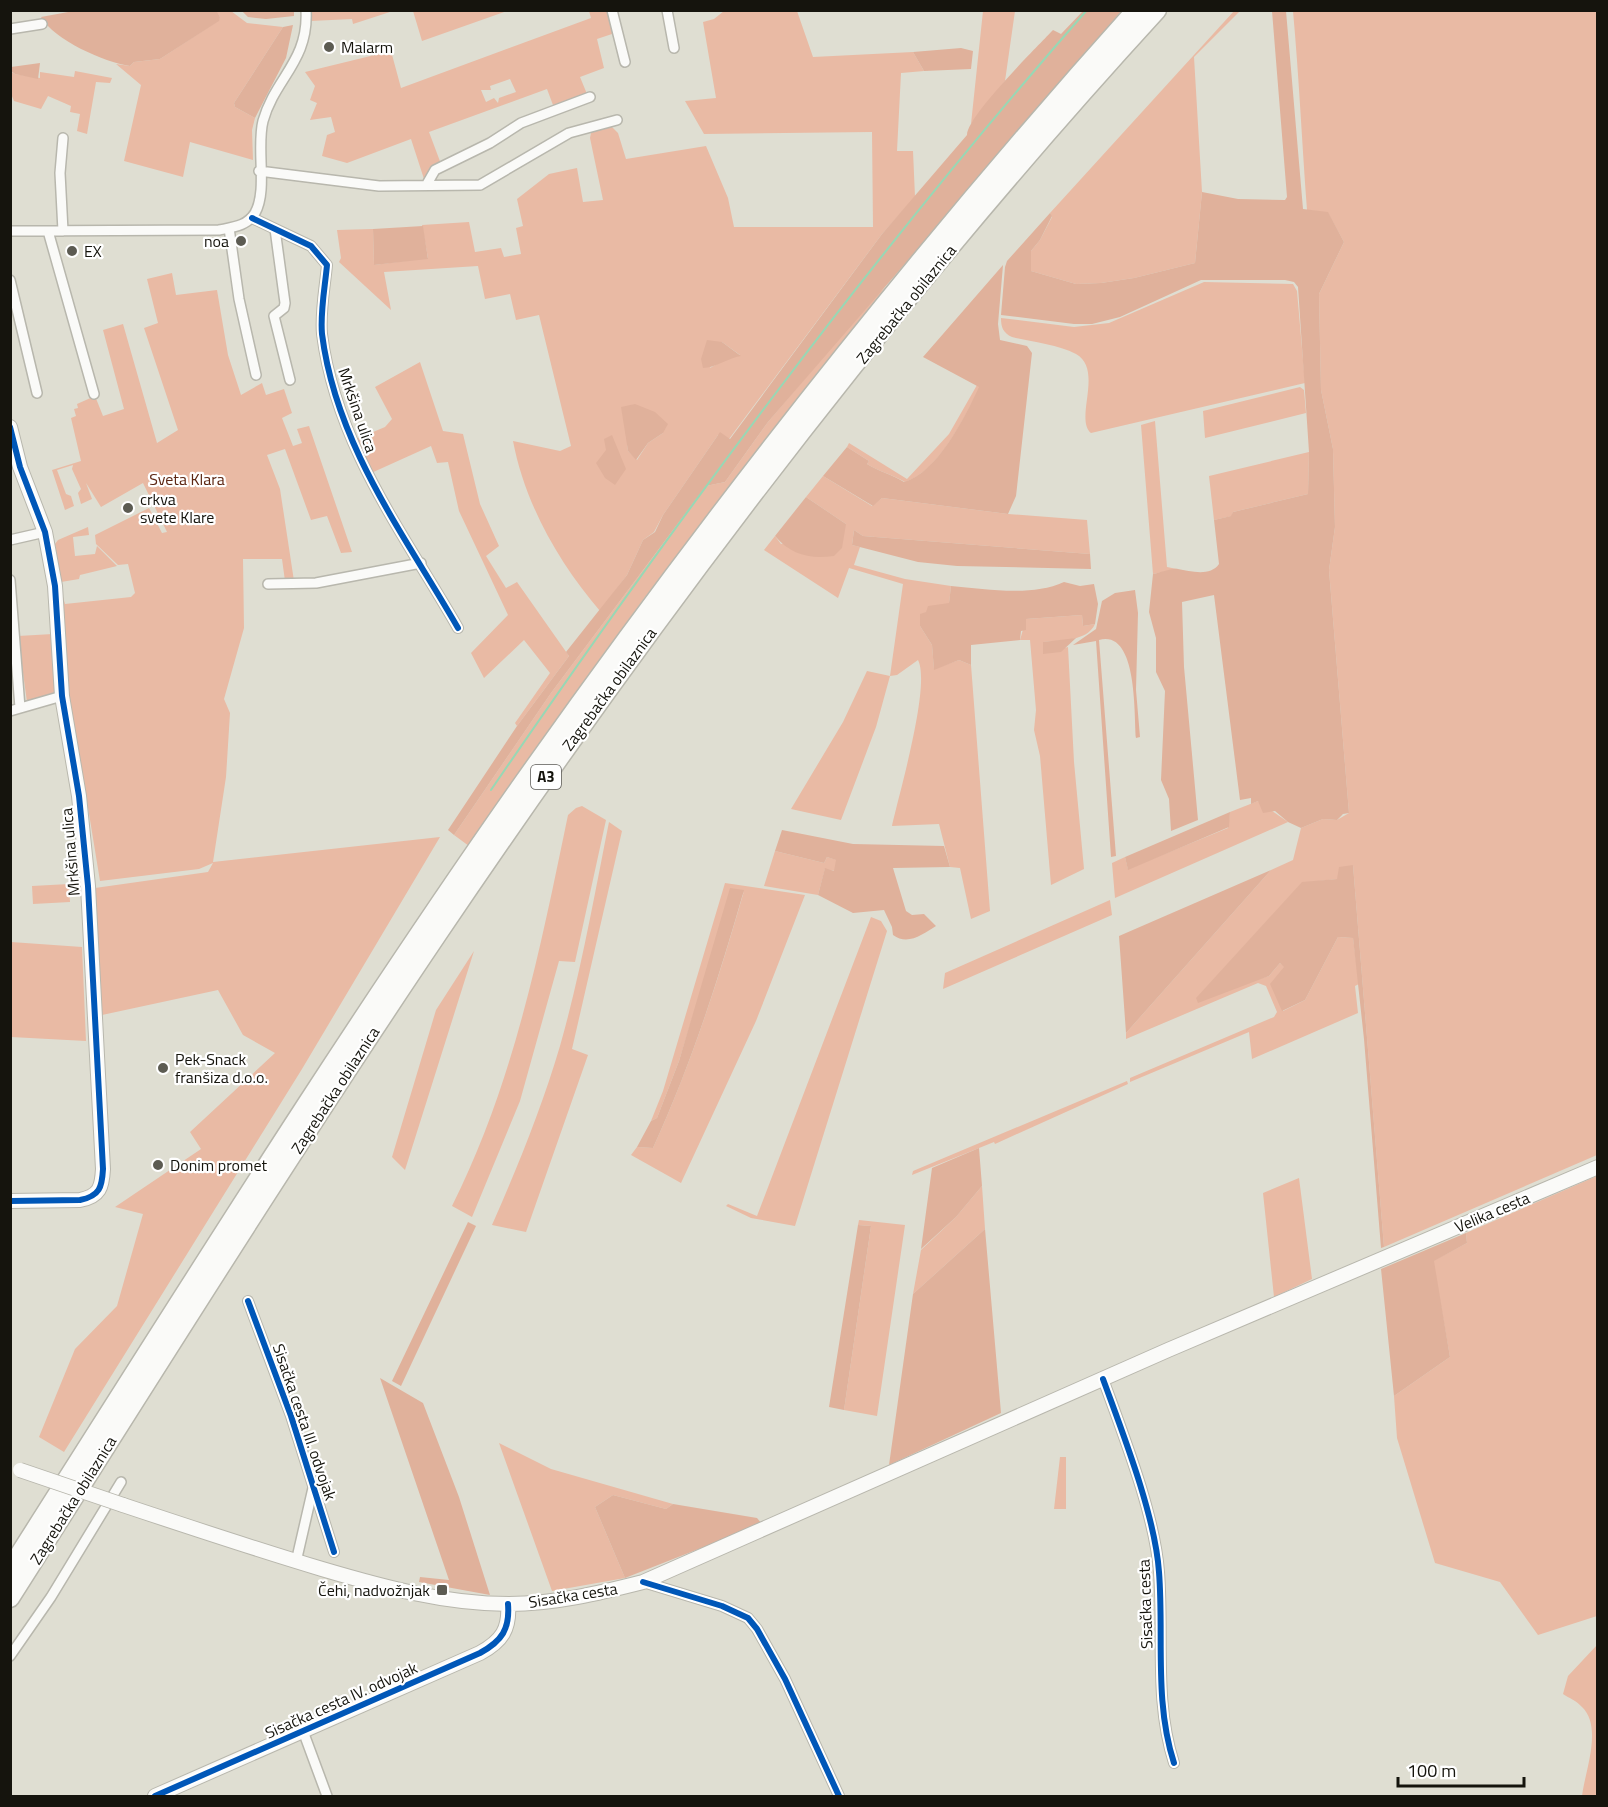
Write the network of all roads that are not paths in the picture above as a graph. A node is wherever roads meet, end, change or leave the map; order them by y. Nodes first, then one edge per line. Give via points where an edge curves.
1 (306, 10) edge
2 (612, 10) edge
3 (667, 10) edge
4 (1136, 10) edge
5 (1157, 10) edge
6 (42, 24) dead end
7 (10, 29) edge
8 (674, 48) dead end
9 (625, 62) dead end
10 (590, 97) dead end
11 (617, 120) dead end
12 (63, 138) dead end
13 (259, 171) junction
14 (427, 184) junction
15 (252, 218) junction
16 (229, 228) junction
17 (275, 229) junction
18 (10, 231) edge
19 (48, 231) junction
20 (63, 231) junction
21 (10, 280) edge
22 (256, 375) dead end
23 (290, 380) dead end
24 (37, 393) dead end
25 (94, 394) dead end
26 (10, 427) edge
27 (45, 532) junction
28 (10, 540) edge
29 (421, 563) junction
30 (10, 580) edge
31 (268, 584) dead end
32 (458, 628) dead end
33 (62, 696) junction
34 (15, 709) edge
35 (1598, 1167) edge
36 (10, 1201) edge
37 (1387, 1257) joint
38 (248, 1301) dead end
39 (1102, 1379) junction
40 (15, 1469) edge
41 (121, 1482) dead end
42 (313, 1486) junction
43 (334, 1552) dead end
44 (296, 1562) junction
45 (10, 1569) edge
46 (643, 1582) junction
47 (10, 1598) edge
48 (508, 1604) junction
49 (10, 1656) edge
50 (303, 1731) junction
51 (1173, 1763) dead end
52 (155, 1797) edge
53 (327, 1797) edge
54 (839, 1797) edge

1 - 13 street via 299,56 263,121
2 - 9 street
3 - 8 street
4 - 45 highway, Zagrebačka obilaznica / A3 via 873,318 773,443 619,649 404,957
5 - 47 highway, Zagrebačka obilaznica / A3 via 1002,186 886,326 786,453 534,794 312,1124
6 - 7 street
10 - 14 street via 522,123 435,171
11 - 14 street via 569,133 480,185
12 - 20 street
13 - 14 street via 379,186
13 - 15 street via 259,200
15 - 16 street
15 - 17 street, Mrkšina ulica
16 - 20 street
16 - 22 street
17 - 23 street via 285,303 274,316
17 - 29 street, Mrkšina ulica via 311,246 327,265 322,332 330,378 368,478
18 - 19 street
19 - 20 street
19 - 25 street
21 - 24 street
26 - 27 main road, Mrkšina ulica via 20,467
27 - 28 street
27 - 33 main road, Mrkšina ulica via 56,596
29 - 31 street via 316,583
29 - 32 street, Mrkšina ulica
30 - 34 street
33 - 34 street
33 - 36 main road, Mrkšina ulica via 79,796 88,886 102,1183 97,1195 87,1199
35 - 37 main road, Velika cesta
37 - 39 main road, Sisačka cesta
38 - 42 street, Sisačka cesta III. odvojak
39 - 46 main road, Sisačka cesta
39 - 51 street, Sisačka cesta via 1156,1545 1160,1572 1162,1715
40 - 44 main road, Sisačka cesta, bridge
41 - 49 street
42 - 43 street, Sisačka cesta III. odvojak
42 - 44 street, Sisačka cesta III. odvojak
44 - 48 main road, Sisačka cesta via 419,1595
46 - 48 main road, Sisačka cesta via 583,1596
46 - 54 street via 748,1618 784,1679
48 - 50 main road, Sisačka cesta IV. odvojak via 506,1632 491,1647
50 - 52 main road, Sisačka cesta IV. odvojak
50 - 53 street

